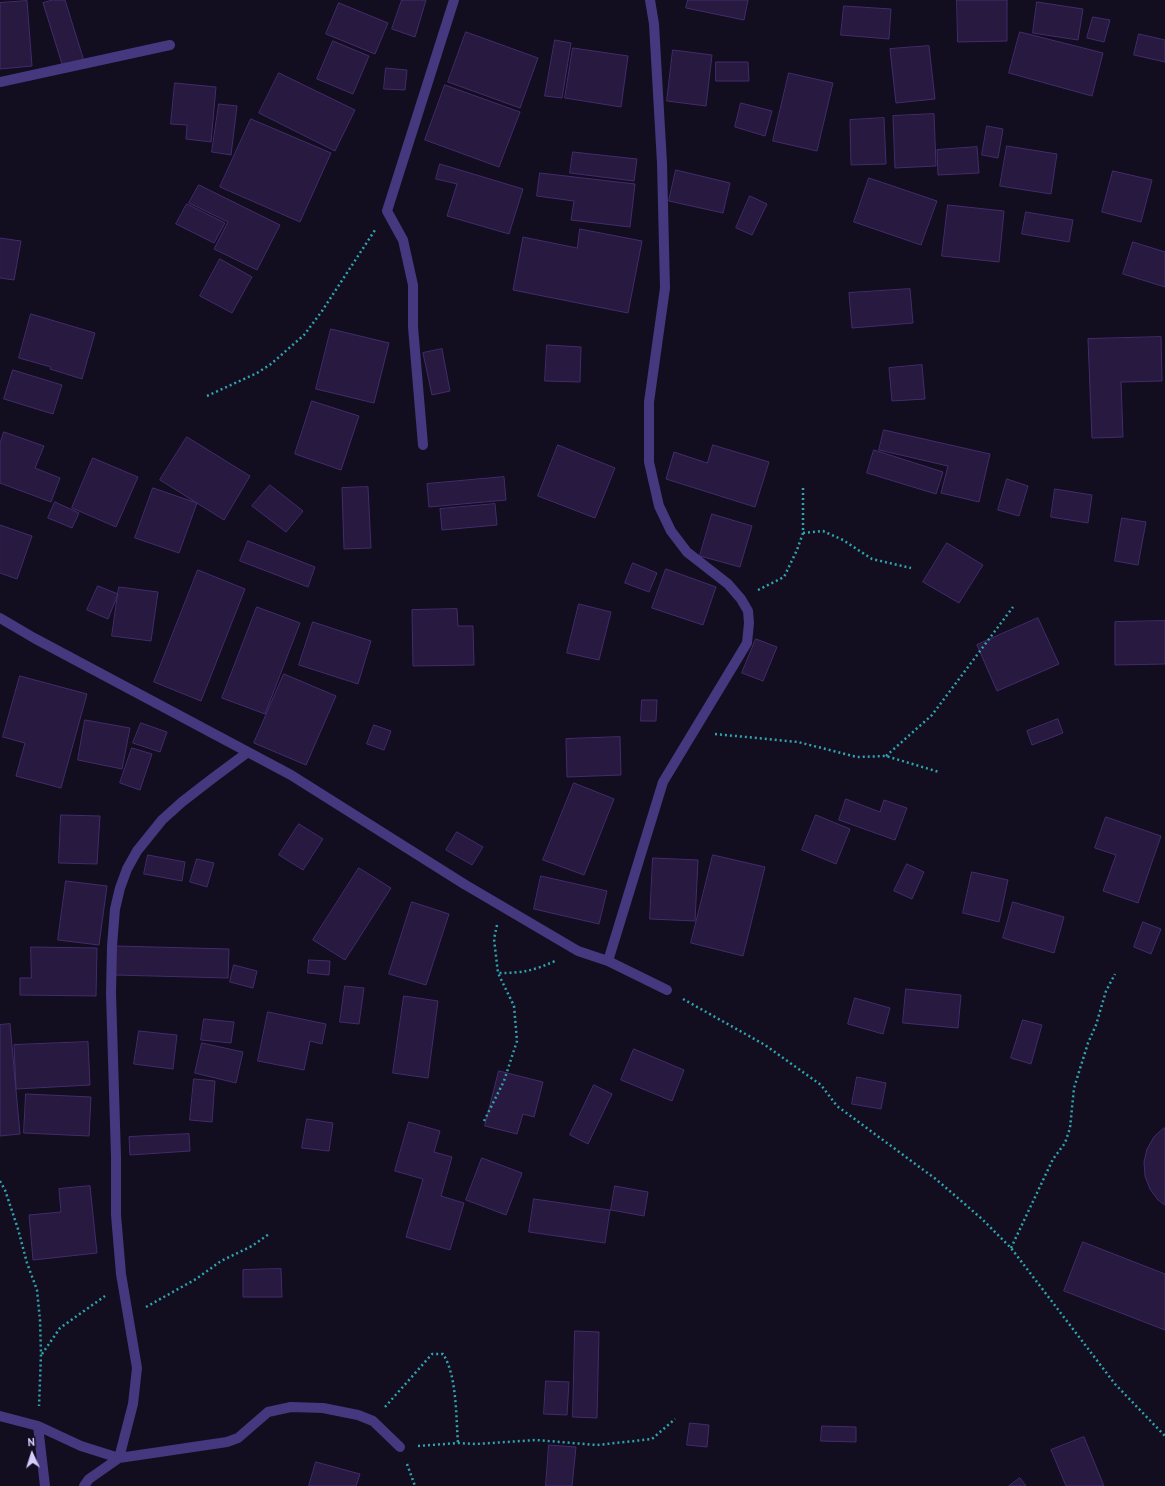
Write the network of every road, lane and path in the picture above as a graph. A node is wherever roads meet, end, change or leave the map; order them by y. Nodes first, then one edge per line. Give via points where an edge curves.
1 (454, 0) edge
2 (650, 0) edge
3 (170, 45) dead end
4 (0, 82) edge
5 (387, 211) junction
6 (207, 396) dead end
7 (423, 445) dead end
8 (803, 486) dead end
9 (803, 532) junction
10 (911, 568) dead end
11 (741, 598) junction
12 (1014, 607) dead end
13 (0, 618) edge
14 (693, 732) junction
15 (248, 752) junction
16 (886, 756) junction
17 (939, 772) dead end
18 (500, 905) junction
19 (578, 951) junction
20 (608, 960) junction
21 (498, 973) junction
22 (1115, 974) dead end
23 (667, 990) joint
24 (484, 1121) dead end
25 (0, 1181) edge
26 (269, 1234) dead end
27 (1011, 1248) junction
28 (121, 1274) junction
29 (128, 1317) junction
30 (41, 1354) junction
31 (0, 1416) edge
32 (675, 1419) dead end
33 (373, 1421) junction
34 (38, 1426) junction
35 (1165, 1436) edge
36 (458, 1443) junction
37 (400, 1447) joint
38 (118, 1458) junction
39 (45, 1486) edge
40 (84, 1486) edge

1 - 5 street
2 - 11 street via 654,24 662,163 665,288 650,402 649,462 659,506 671,531 687,552 728,584
3 - 4 street
5 - 6 path via 304,335 257,373
5 - 7 street via 403,240 413,284 413,327
8 - 9 path
9 - 10 path via 823,531 843,540 872,559
9 - 11 path via 784,576
11 - 14 street via 748,611 747,643
12 - 16 path via 932,715
13 - 15 street
14 - 16 path via 798,742 858,756
14 - 20 street via 663,782
15 - 18 street via 291,775
15 - 28 street via 162,820 137,851 120,888 115,909 111,994 116,1215
16 - 17 path
18 - 19 street
18 - 21 path via 494,939
19 - 20 street
19 - 21 path via 538,969
20 - 23 street
21 - 24 path via 514,1006 517,1041 504,1081
22 - 27 path via 1106,991 1074,1088 1070,1128 1065,1142 1054,1159
23 - 27 path via 765,1045 821,1085 837,1106 937,1180
25 - 30 path via 37,1290
26 - 29 path
27 - 35 path via 1115,1384
28 - 29 street
28 - 30 path via 104,1297 60,1328
29 - 38 street via 137,1368 133,1404
30 - 34 path
31 - 34 street
32 - 36 path via 652,1439 597,1445 536,1440
33 - 36 path via 432,1354 443,1354 453,1382
33 - 37 street
33 - 38 street via 358,1415 323,1408 291,1407 268,1412 238,1438 227,1442
34 - 38 street via 81,1446
34 - 39 street
36 - 37 path
38 - 40 street via 89,1479

